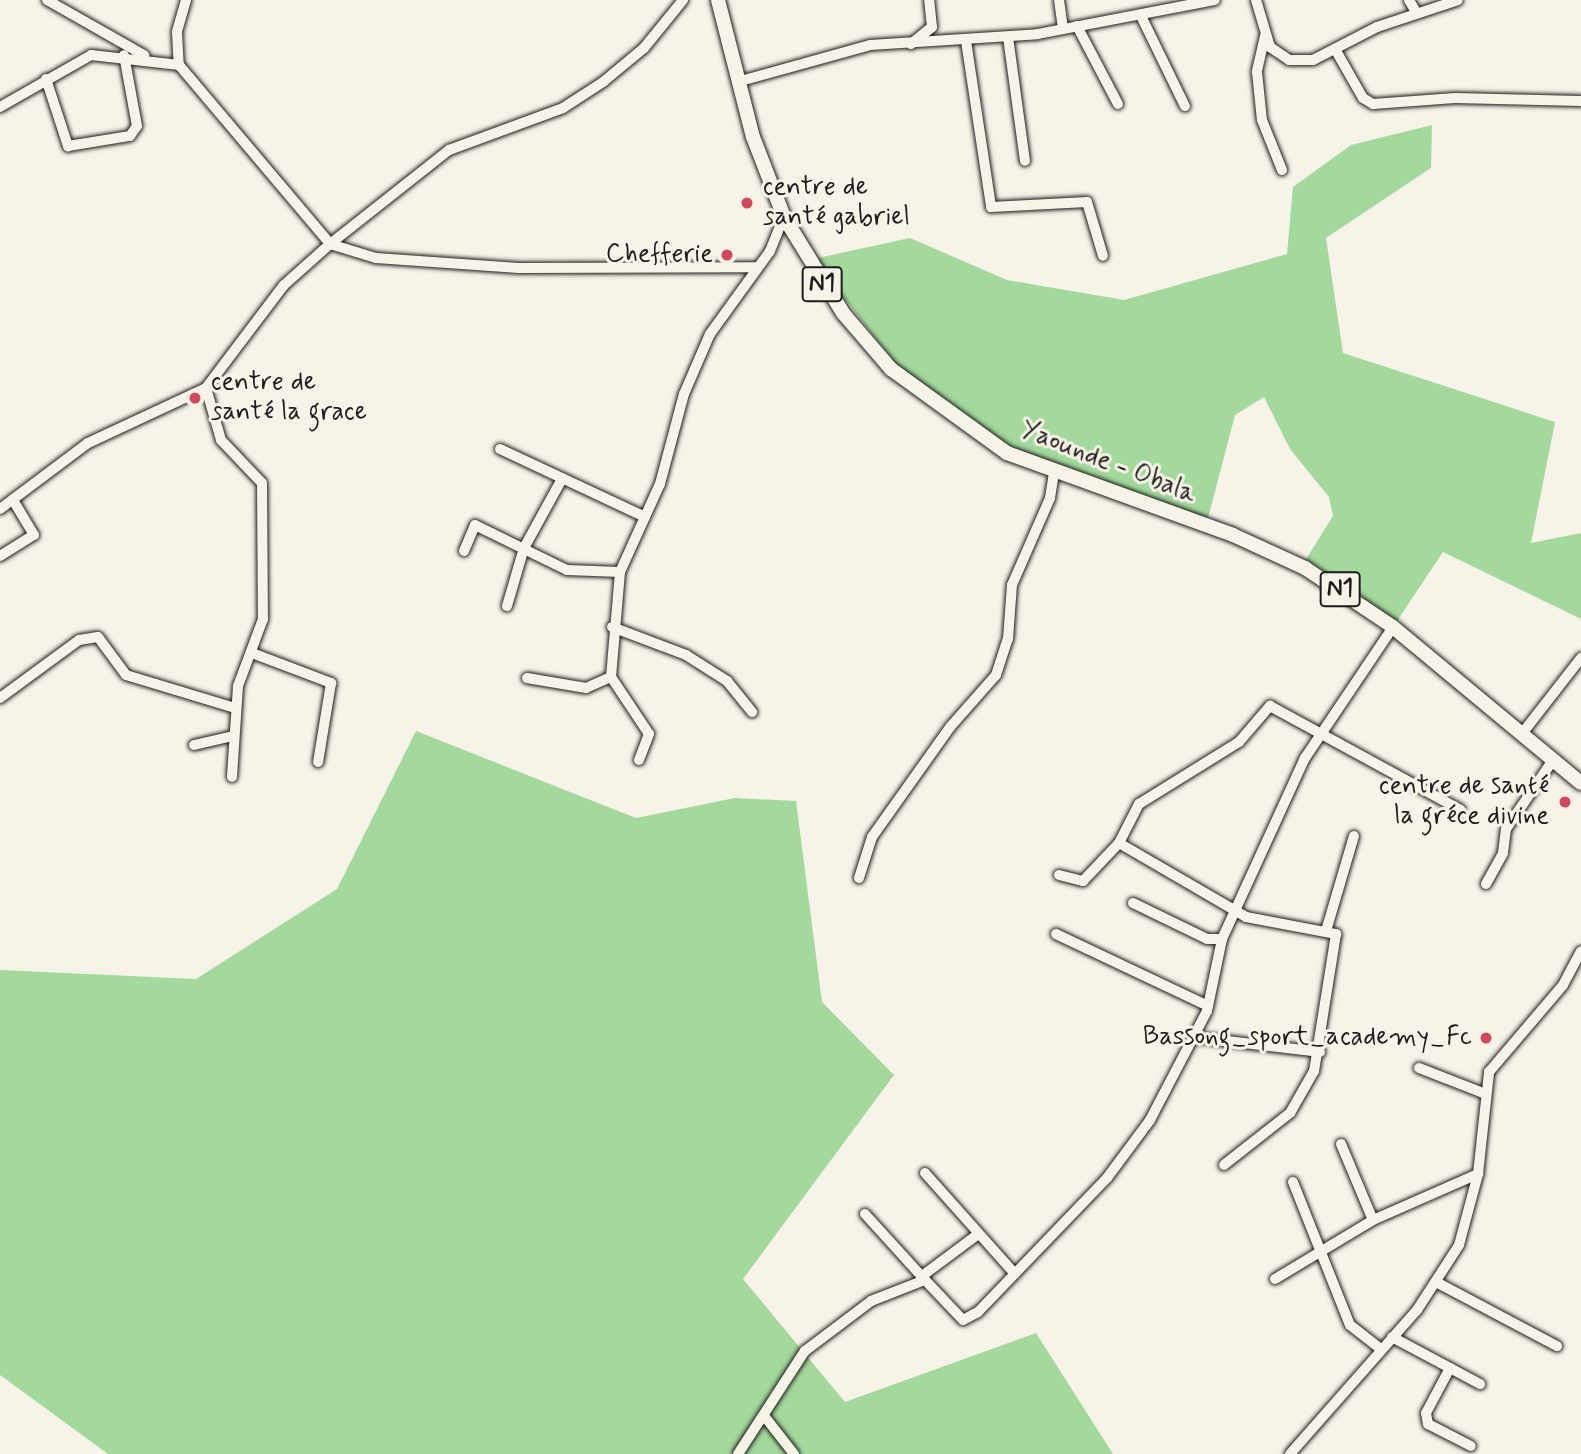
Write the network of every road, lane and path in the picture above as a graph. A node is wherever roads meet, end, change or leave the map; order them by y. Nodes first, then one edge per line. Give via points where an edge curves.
1 (47, 0) edge
2 (186, 0) edge
3 (683, 0) edge
4 (718, 0) edge
5 (929, 0) edge
6 (1059, 0) edge
7 (1215, 0) edge
8 (1255, 0) edge
9 (1409, 0) edge
10 (1458, 0) edge
11 (1416, 12) junction
12 (1142, 18) junction
13 (1077, 26) junction
14 (1063, 28) junction
15 (1266, 36) junction
16 (1008, 37) junction
17 (966, 41) junction
18 (911, 44) junction
19 (1335, 48) junction
20 (124, 55) junction
21 (150, 58) junction
22 (179, 65) junction
23 (46, 79) junction
24 (737, 82) junction
25 (1581, 101) edge
26 (1118, 104) dead end
27 (1185, 106) dead end
28 (0, 107) edge
29 (1025, 161) dead end
30 (1282, 170) dead end
31 (784, 217) junction
32 (330, 244) junction
33 (1103, 256) dead end
34 (755, 267) junction
35 (206, 388) junction
36 (500, 449) dead end
37 (1054, 474) junction
38 (562, 479) junction
39 (13, 500) junction
40 (0, 509) edge
41 (645, 517) junction
42 (524, 548) junction
43 (464, 551) dead end
44 (0, 556) edge
45 (620, 572) junction
46 (507, 606) dead end
47 (612, 627) junction
48 (1393, 628) junction
49 (252, 653) junction
50 (1581, 658) edge
51 (611, 677) junction
52 (527, 678) dead end
53 (0, 698) edge
54 (234, 708) junction
55 (752, 712) dead end
56 (1323, 732) junction
57 (1521, 735) junction
58 (233, 736) junction
59 (194, 745) dead end
60 (639, 760) dead end
61 (318, 762) dead end
62 (1551, 763) junction
63 (232, 777) dead end
64 (1581, 783) edge
65 (1461, 810) dead end
66 (1354, 836) dead end
67 (1119, 843) junction
68 (1059, 875) dead end
69 (859, 878) dead end
70 (1486, 884) dead end
71 (1133, 903) dead end
72 (1236, 909) junction
73 (1326, 931) junction
74 (1056, 934) dead end
75 (1222, 939) junction
76 (1581, 951) edge
77 (1208, 1006) junction
78 (1194, 1037) junction
79 (1320, 1052) junction
80 (1419, 1068) dead end
81 (1482, 1093) junction
82 (1341, 1144) dead end
83 (1224, 1165) dead end
84 (925, 1173) dead end
85 (1478, 1174) junction
86 (1293, 1182) dead end
87 (865, 1214) dead end
88 (1373, 1220) junction
89 (977, 1235) junction
90 (1322, 1253) junction
91 (1015, 1274) junction
92 (923, 1278) junction
93 (1275, 1279) dead end
94 (1436, 1282) junction
95 (1392, 1337) junction
96 (1557, 1346) dead end
97 (1381, 1349) junction
98 (1450, 1368) junction
99 (1480, 1384) dead end
100 (765, 1417) junction
101 (1471, 1446) dead end
102 (738, 1454) edge
103 (794, 1454) edge
104 (1290, 1454) edge

1 - 21 street
2 - 22 street via 177,32
3 - 32 street via 644,48 594,88 551,113 449,150
4 - 24 highway, Yaounde - Obala / N1
5 - 18 street via 932,27
6 - 14 street
7 - 12 street
8 - 15 street
9 - 11 street
10 - 11 street
11 - 19 street
12 - 13 street
12 - 27 street
13 - 14 street
13 - 26 street
14 - 16 street
15 - 19 street via 1270,47 1289,60 1312,60
15 - 30 street via 1257,72 1262,120
16 - 17 street
16 - 29 street
17 - 18 street
17 - 33 street via 992,207 1087,201
18 - 24 street via 851,48
19 - 25 street via 1363,98 1373,104 1455,98
20 - 21 street
20 - 23 street via 91,55
20 - 23 street via 136,125 130,136 80,146 62,142
21 - 22 street
22 - 32 street
23 - 28 street
24 - 31 highway, Yaounde - Obala / N1
31 - 34 street
31 - 37 highway, Yaounde - Obala / N1 via 843,313 891,369 959,423
32 - 34 street via 376,258 519,268
32 - 35 street via 284,285
34 - 41 street via 722,312 696,365
35 - 39 street via 88,443
35 - 49 street via 221,440 262,483 262,619
36 - 38 street
37 - 48 highway, Yaounde - Obala / N1 via 1273,552
37 - 69 street via 1050,498 1012,584 1008,639 996,675 878,828
38 - 41 street
38 - 42 street
39 - 40 street
39 - 44 street via 34,535
41 - 45 street
42 - 43 street via 475,525
42 - 45 street via 567,570
42 - 46 street
45 - 47 street
47 - 51 street
47 - 55 street via 662,643 717,674
48 - 56 street
48 - 57 highway, Yaounde - Obala / N1
49 - 54 street
49 - 61 street via 331,683
50 - 57 street
51 - 52 street via 586,688
51 - 60 street via 649,734
53 - 54 street via 79,640 98,637 126,675
54 - 58 street
56 - 65 street
56 - 67 street via 1270,706 1239,742 1139,804
56 - 72 street via 1305,758
57 - 62 highway, Yaounde - Obala / N1
58 - 59 street
58 - 63 street
62 - 64 highway, Yaounde - Obala / N1
62 - 70 street via 1506,829 1503,853
66 - 73 street
67 - 68 street via 1083,881
67 - 72 street
71 - 75 street via 1207,939
72 - 73 street via 1246,917
72 - 75 street
73 - 79 street via 1336,934
74 - 77 street
75 - 77 street
76 - 81 street via 1563,985 1507,1045
77 - 78 street
78 - 79 street
78 - 91 street via 1150,1120 1107,1178
79 - 83 street via 1290,1113
80 - 81 street
81 - 85 street
82 - 88 street
84 - 89 street via 975,1223
85 - 88 street
85 - 94 street via 1464,1233
86 - 90 street
87 - 92 street
88 - 90 street
89 - 91 street
89 - 92 street
90 - 93 street
90 - 97 street via 1350,1325
91 - 92 street via 963,1320
92 - 100 street via 871,1301 805,1351
94 - 95 street
94 - 96 street
95 - 97 street
95 - 98 street
97 - 104 street
98 - 99 street
98 - 101 street via 1426,1413 1428,1424
100 - 102 street
100 - 103 street

